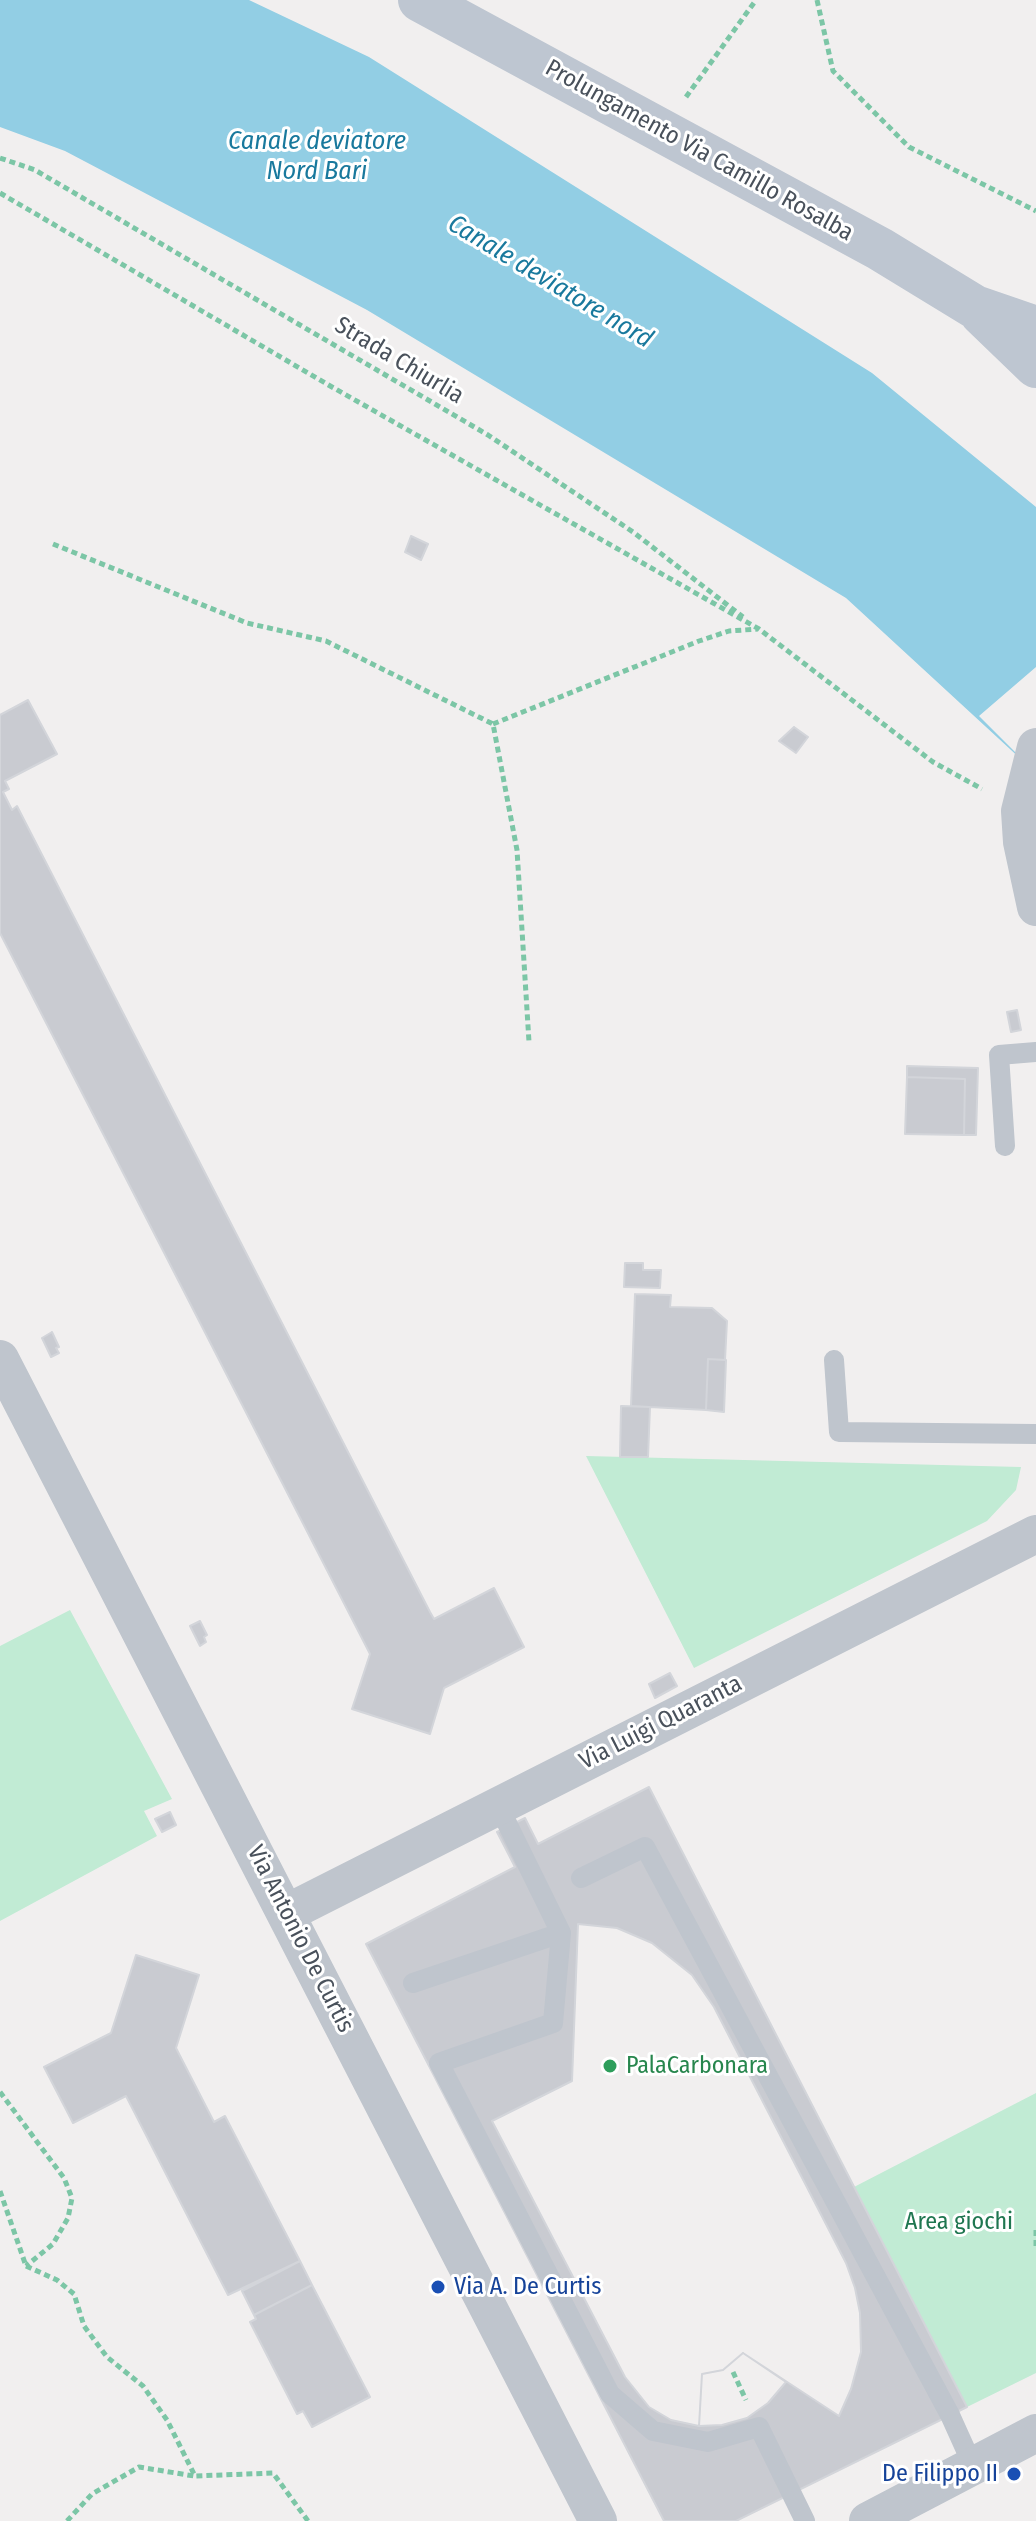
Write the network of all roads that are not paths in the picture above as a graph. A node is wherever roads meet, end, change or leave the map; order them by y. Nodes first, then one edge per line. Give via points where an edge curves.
1 (420, 0) edge
2 (975, 307) junction
3 (1036, 328) edge
4 (1036, 366) edge
5 (1036, 747) edge
6 (1036, 907) edge
7 (1036, 1052) edge
8 (1005, 1146) dead end
9 (0, 1359) edge
10 (834, 1360) dead end
11 (1036, 1434) edge
12 (1036, 1534) edge
13 (498, 1805) junction
14 (581, 1878) dead end
15 (287, 1913) junction
16 (561, 1933) junction
17 (413, 1983) dead end
18 (1036, 2433) edge
19 (973, 2466) junction
20 (598, 2521) edge
21 (805, 2521) edge
22 (868, 2521) edge

1 - 2 street, Prolungamento Via Camillo Rosalba via 880,249
2 - 3 street, Prolungamento Via Camillo Rosalba
2 - 4 street, Prolungamento Via Camillo Rosalba
5 - 6 street via 1020,811
7 - 8 lane via 999,1055
9 - 15 street, Via Antonio De Curtis
10 - 11 lane via 839,1432
12 - 13 street, Via Luigi Quaranta
13 - 15 street, Via Luigi Quaranta
13 - 16 lane
14 - 19 lane via 645,1847
15 - 20 street, Via Antonio De Curtis
16 - 17 lane
16 - 21 lane via 553,2023 439,2063 610,2394 653,2431 708,2442 759,2427
18 - 19 street
19 - 22 street

